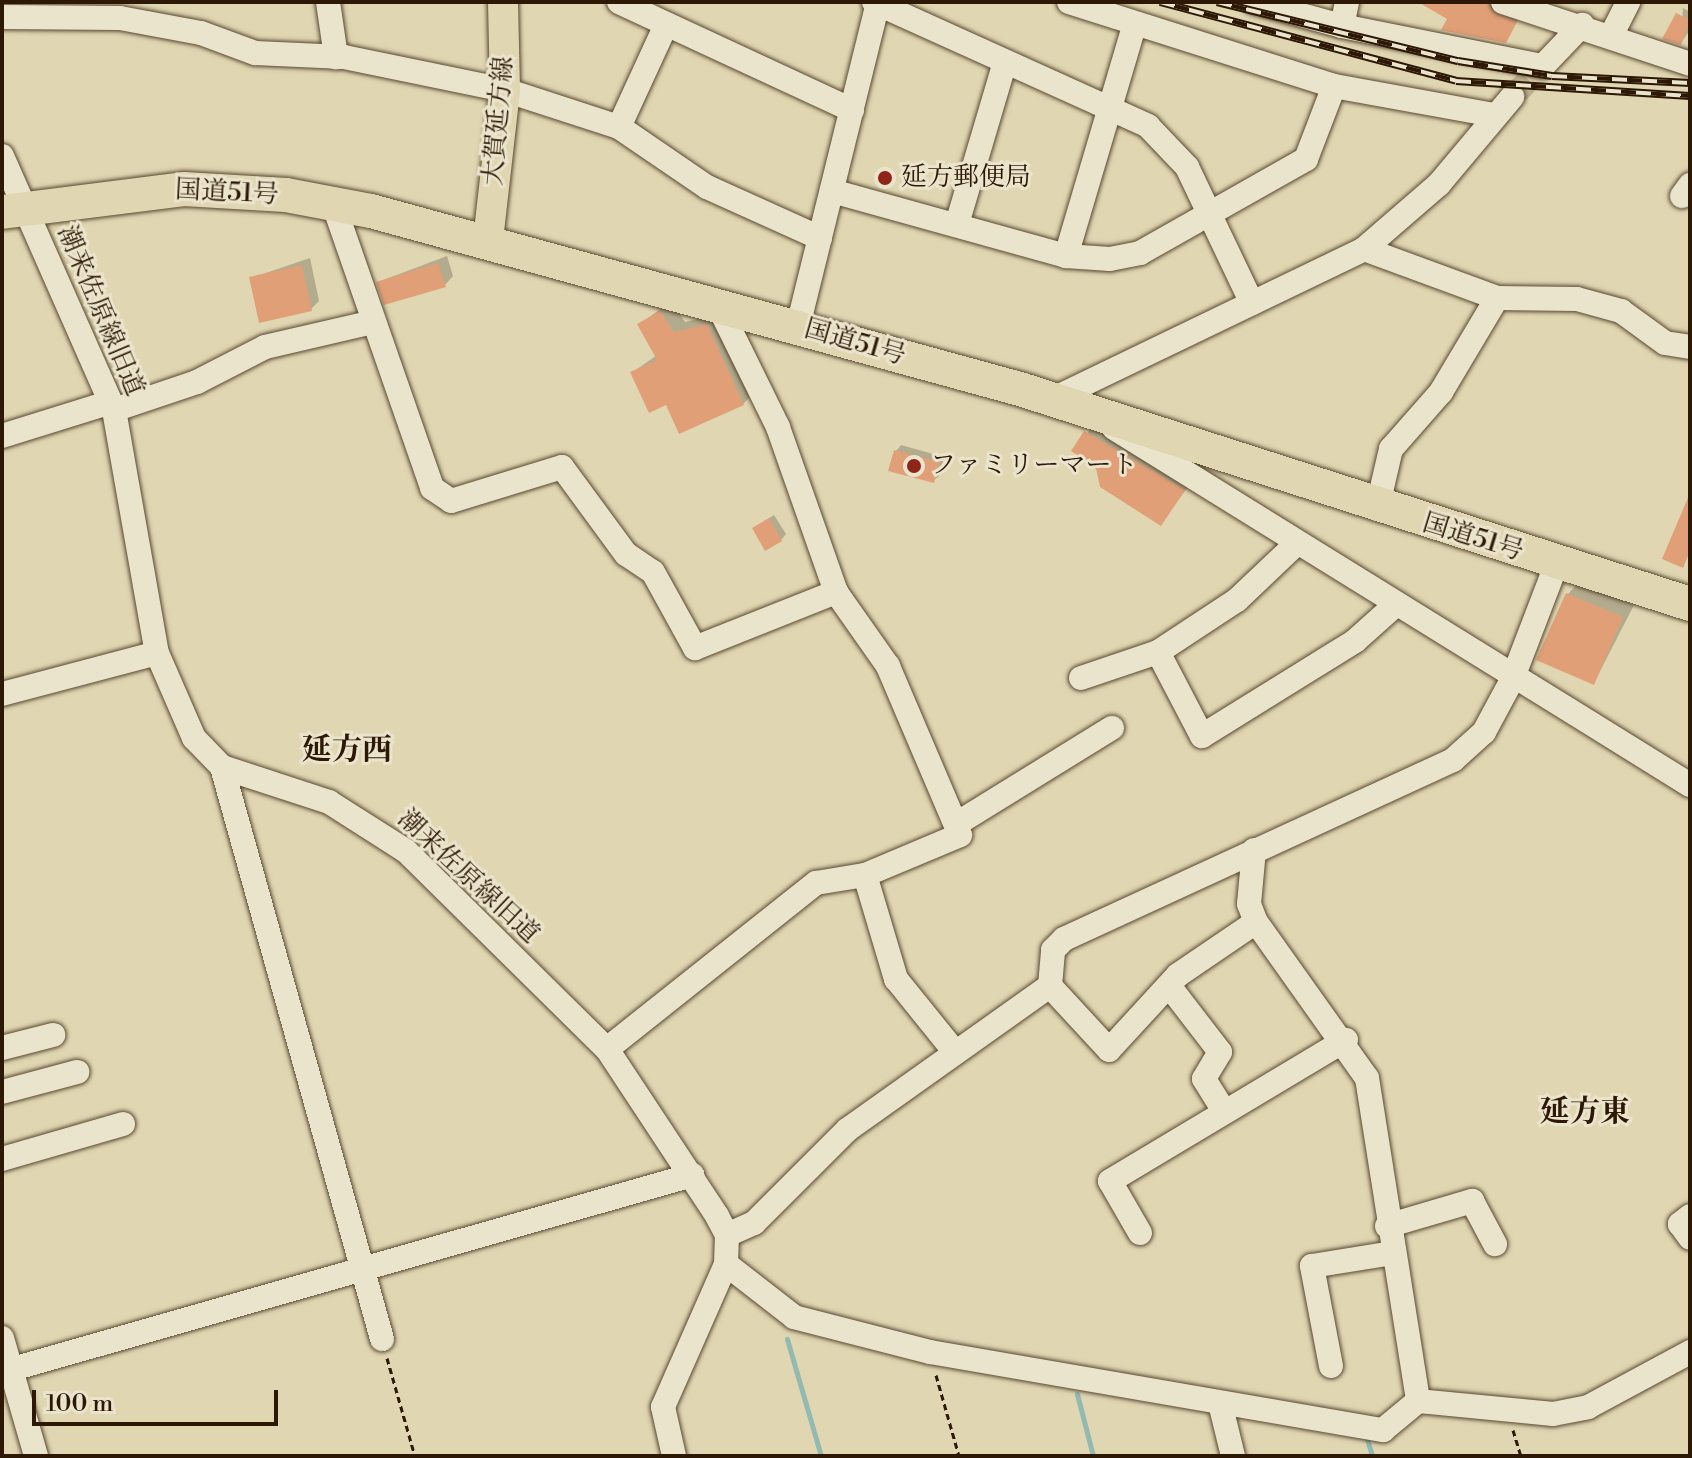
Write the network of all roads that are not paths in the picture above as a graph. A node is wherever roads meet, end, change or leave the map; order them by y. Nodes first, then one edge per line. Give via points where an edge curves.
1 (328, 2) edge
2 (503, 2) edge
3 (619, 2) edge
4 (1069, 2) edge
5 (1254, 2) edge
6 (1347, 2) edge
7 (1503, 2) edge
8 (1628, 2) edge
9 (877, 3) edge
10 (1532, 6) edge
11 (74, 9) edge
12 (2, 17) edge
13 (666, 25) junction
14 (1582, 25) junction
15 (1134, 26) junction
16 (1342, 26) junction
17 (1612, 34) junction
18 (336, 57) junction
19 (1005, 62) junction
20 (1690, 64) edge
21 (1334, 86) junction
22 (505, 90) junction
23 (1512, 97) tunnel mouth
24 (1109, 106) junction
25 (852, 110) junction
26 (1494, 115) junction
27 (619, 127) junction
28 (2, 156) edge
29 (832, 191) junction
30 (333, 203) junction
31 (13, 210) edge
32 (1212, 214) junction
33 (957, 224) junction
34 (820, 238) junction
35 (488, 240) junction
36 (1364, 249) junction
37 (1066, 256) junction
38 (1497, 298) junction
39 (717, 303) junction
40 (1252, 303) junction
41 (369, 323) junction
42 (798, 326) junction
43 (1690, 347) edge
44 (1053, 399) junction
45 (112, 406) junction
46 (1086, 410) junction
47 (2, 436) edge
48 (1377, 509) junction
49 (1294, 546) junction
50 (1557, 563) junction
51 (836, 592) junction
52 (1690, 604) edge
53 (1393, 607) junction
54 (1158, 652) junction
55 (157, 653) junction
56 (1081, 678) dead end
57 (1512, 680) junction
58 (2, 694) edge
59 (1112, 728) dead end
60 (222, 767) junction
61 (1690, 785) edge
62 (958, 823) junction
63 (1254, 850) junction
64 (865, 875) junction
65 (1256, 922) junction
66 (1050, 986) junction
67 (1170, 987) junction
68 (53, 1035) dead end
69 (1346, 1040) junction
70 (2, 1048) edge
71 (607, 1049) junction
72 (955, 1052) junction
73 (77, 1072) dead end
74 (2, 1092) edge
75 (1223, 1109) junction
76 (123, 1124) dead end
77 (2, 1159) edge
78 (692, 1175) junction
79 (1690, 1216) edge
80 (1387, 1226) junction
81 (1140, 1233) dead end
82 (727, 1235) junction
83 (1690, 1238) edge
84 (1495, 1244) dead end
85 (1392, 1253) junction
86 (726, 1264) junction
87 (363, 1271) junction
88 (2, 1338) edge
89 (382, 1339) road end
90 (1690, 1352) edge
91 (1331, 1366) dead end
92 (6, 1371) edge
93 (1418, 1401) junction
94 (1220, 1403) junction
95 (36, 1456) edge
96 (674, 1456) edge
97 (1233, 1456) edge

1 - 18 street
2 - 22 main road, 大賀延方線
3 - 13 street
4 - 15 street
5 - 16 street
6 - 16 street
7 - 10 street
8 - 17 street
9 - 19 street
9 - 25 street
10 - 14 street
11 - 12 street
11 - 18 street via 201,33 255,53
13 - 25 street
13 - 27 street
14 - 16 street via 1543,66
14 - 17 street
15 - 21 street
15 - 24 street
17 - 20 street
18 - 22 street
19 - 24 street
19 - 33 street
21 - 26 street
21 - 32 street via 1306,159
22 - 27 street
22 - 35 main road, 大賀延方線
23 - 26 street
24 - 32 street via 1171,145
24 - 37 street
25 - 29 street
26 - 36 street via 1439,184
27 - 34 street via 707,187
28 - 31 street, 潮来佐原線旧道
29 - 33 street
29 - 34 street
30 - 31 highway, 国道51号 via 184,189
30 - 35 highway, 国道51号
30 - 41 street
31 - 45 street, 潮来佐原線旧道
32 - 37 street via 1140,253
32 - 40 street
33 - 37 street
34 - 42 street
35 - 39 highway, 国道51号
36 - 38 street
36 - 40 street
38 - 43 street via 1577,299 1621,311 1665,343
38 - 48 street via 1441,392 1391,449
39 - 42 highway, 国道51号
39 - 51 street via 778,427
40 - 44 street
41 - 45 street via 265,347 197,382
41 - 51 street via 432,488 451,501 562,467 626,554 653,572 695,648
42 - 44 highway, 国道51号
44 - 46 highway, 国道51号
45 - 47 street
45 - 55 street, 潮来佐原線旧道
46 - 48 highway, 国道51号
46 - 49 street
48 - 50 highway, 国道51号
49 - 53 street
49 - 54 street via 1237,600
50 - 52 highway, 国道51号
50 - 57 street
51 - 62 street via 888,666
53 - 54 street via 1355,641 1202,736
53 - 57 street
54 - 56 street
55 - 58 street
55 - 60 street, 潮来佐原線旧道 via 182,718
57 - 61 street
57 - 63 street via 1484,732 1453,760
59 - 62 street
60 - 71 street, 潮来佐原線旧道 via 329,802 382,831
60 - 87 street
62 - 64 street via 960,835
63 - 65 street via 1249,904
63 - 66 street via 1064,939 1053,950
64 - 71 street via 816,883
64 - 72 street via 896,979
65 - 67 street
65 - 69 street
66 - 67 street via 1109,1050
66 - 72 street
67 - 75 street via 1220,1052 1204,1079
68 - 70 street
69 - 75 street
69 - 80 street via 1367,1078
71 - 78 street, 潮来佐原線旧道
72 - 82 street via 812,1159 754,1223
73 - 74 street
75 - 81 street via 1110,1181
76 - 77 street
78 - 82 street, 潮来佐原線旧道
78 - 87 street
79 - 83 street via 1680,1224
80 - 84 street via 1472,1201
80 - 85 street
82 - 86 street
85 - 91 street via 1312,1266
85 - 93 street
86 - 94 street via 794,1317 930,1352
86 - 96 street via 667,1388 663,1407
87 - 89 street
87 - 92 street
88 - 92 street
90 - 93 street via 1588,1407 1507,1411
92 - 95 street
93 - 94 street via 1383,1430
94 - 97 street

